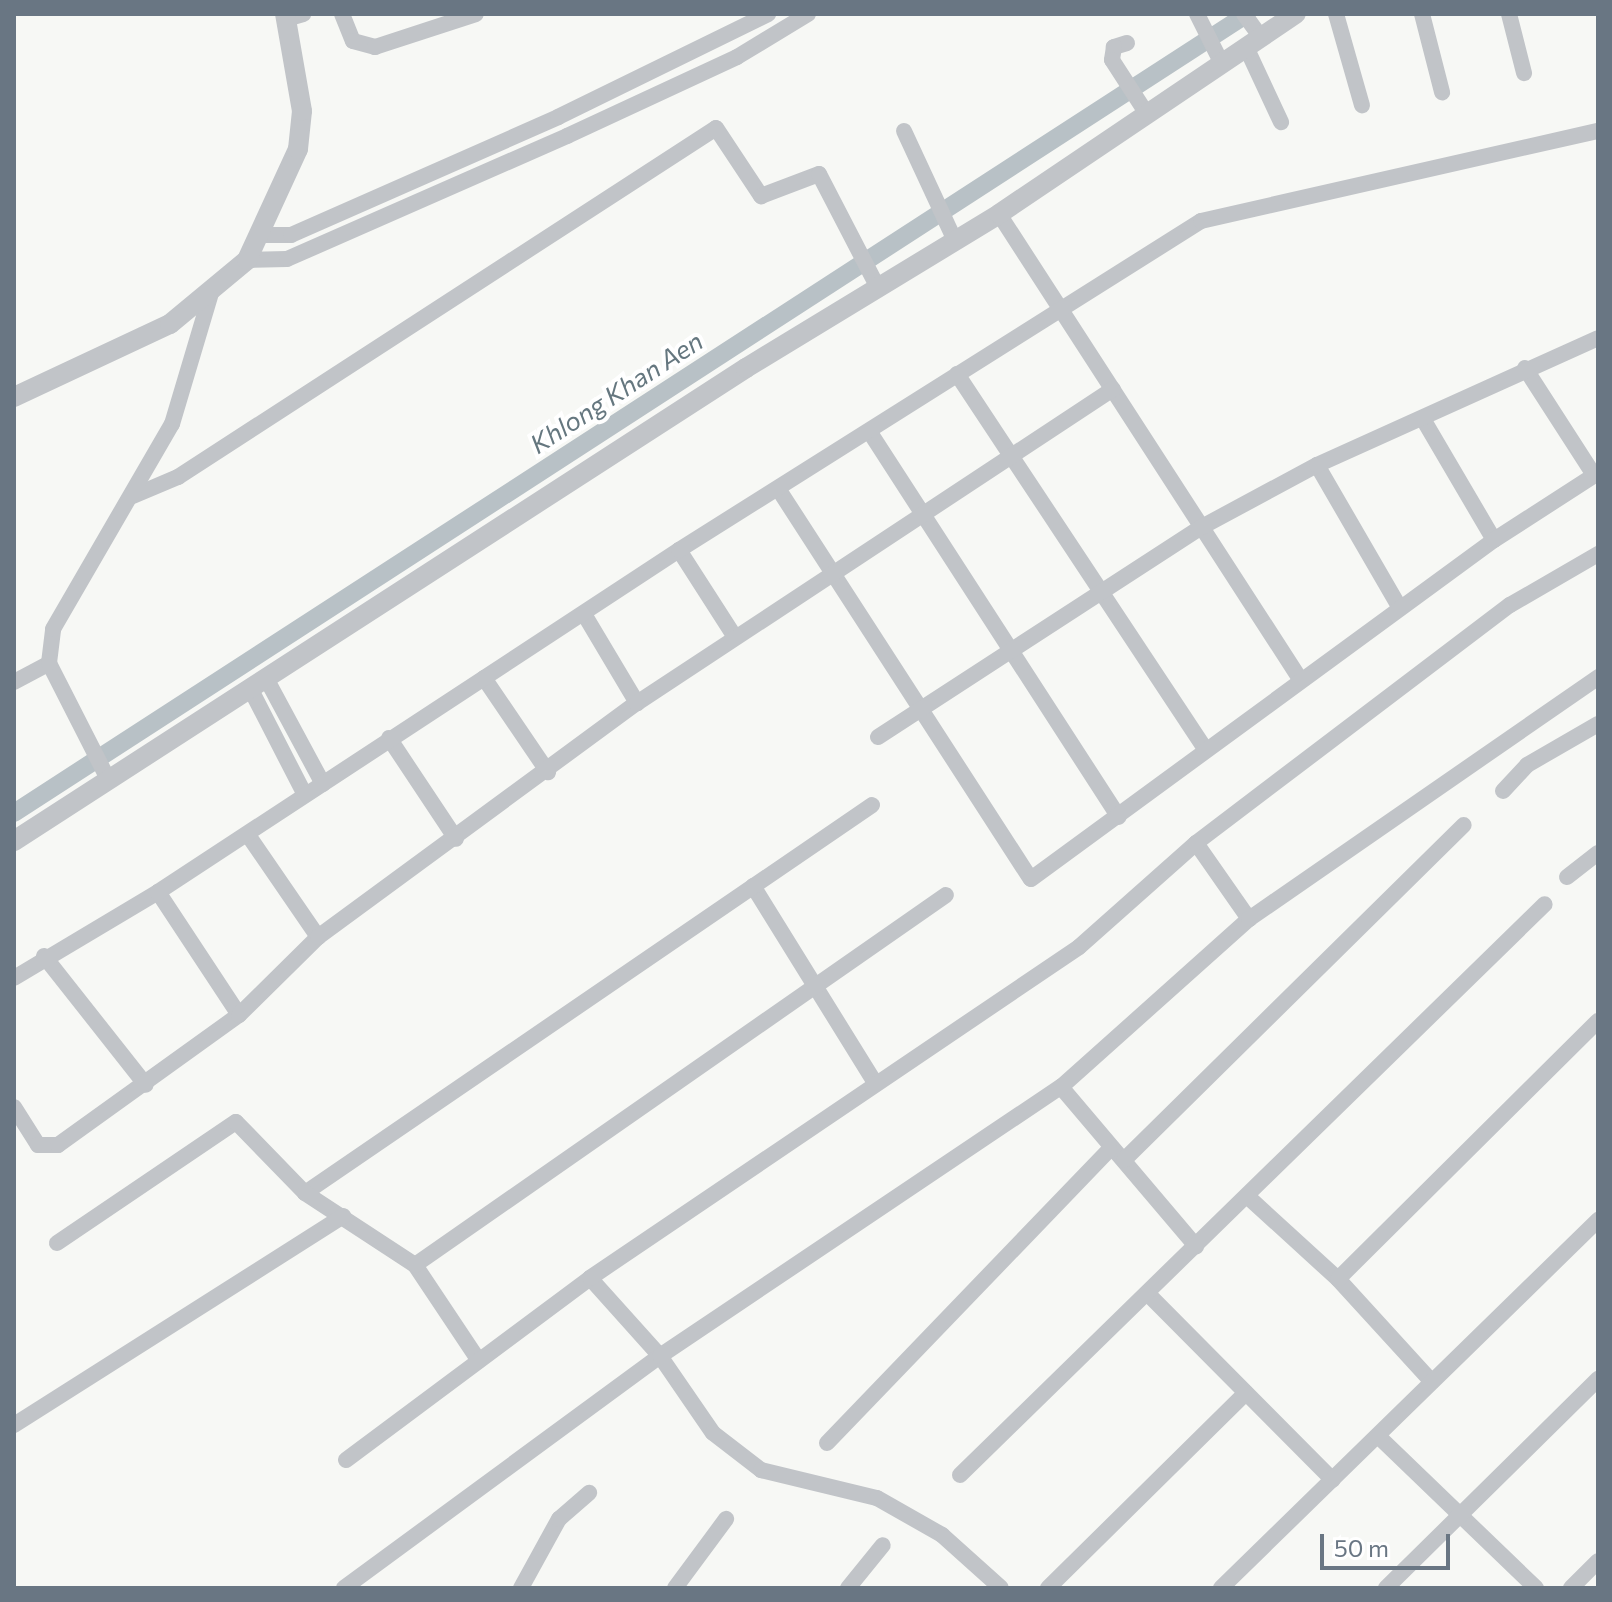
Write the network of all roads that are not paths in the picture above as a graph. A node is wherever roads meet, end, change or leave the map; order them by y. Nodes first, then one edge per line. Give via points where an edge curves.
1 (342, 14) edge
2 (476, 14) edge
3 (768, 14) edge
4 (808, 14) edge
5 (1296, 14) edge
6 (1336, 14) edge
7 (1422, 14) edge
8 (1509, 14) edge
9 (291, 16) edge
10 (1199, 17) edge
11 (1250, 30) edge
12 (727, 38) junction
13 (1127, 43) dead end
14 (1217, 55) junction
15 (737, 57) junction
16 (1524, 73) dead end
17 (1442, 92) dead end
18 (1362, 105) dead end
19 (1141, 107) junction
20 (558, 117) junction
21 (1281, 122) dead end
22 (904, 131) dead end
23 (1598, 131) edge
24 (567, 136) junction
25 (999, 214) junction
26 (264, 235) junction
27 (951, 236) junction
28 (247, 260) junction
29 (874, 279) junction
30 (211, 293) junction
31 (1065, 308) junction
32 (1598, 338) edge
33 (1525, 368) junction
34 (957, 374) junction
35 (1113, 389) junction
36 (14, 397) edge
37 (1423, 419) junction
38 (871, 434) junction
39 (1012, 458) junction
40 (1317, 465) junction
41 (1596, 474) edge
42 (779, 490) junction
43 (133, 496) junction
44 (927, 515) junction
45 (1198, 529) junction
46 (1494, 540) junction
47 (679, 550) junction
48 (1598, 554) edge
49 (833, 575) junction
50 (1100, 590) junction
51 (1400, 608) junction
52 (584, 614) junction
53 (733, 634) junction
54 (1009, 649) junction
55 (49, 663) junction
56 (1598, 677) edge
57 (484, 678) junction
58 (1300, 679) junction
59 (14, 682) edge
60 (259, 685) junction
61 (637, 703) junction
62 (917, 707) junction
63 (1598, 724) edge
64 (878, 737) dead end
65 (389, 738) junction
66 (1205, 749) junction
67 (548, 772) junction
68 (106, 777) junction
69 (323, 784) junction
70 (1503, 791) dead end
71 (305, 795) junction
72 (872, 805) dead end
73 (1119, 817) junction
74 (1464, 825) dead end
75 (248, 835) junction
76 (456, 839) junction
77 (14, 841) edge
78 (1196, 843) junction
79 (1598, 853) edge
80 (1567, 877) dead end
81 (753, 886) junction
82 (158, 892) junction
83 (946, 895) dead end
84 (1545, 904) dead end
85 (1249, 919) junction
86 (318, 937) junction
87 (44, 956) junction
88 (14, 978) edge
89 (819, 983) junction
90 (239, 1015) junction
91 (1598, 1021) edge
92 (876, 1084) junction
93 (146, 1085) junction
94 (1061, 1087) junction
95 (14, 1107) edge
96 (1109, 1150) junction
97 (1124, 1160) junction
98 (305, 1193) junction
99 (1247, 1196) junction
100 (343, 1216) junction
101 (1598, 1220) edge
102 (57, 1243) dead end
103 (1196, 1246) junction
104 (415, 1265) junction
105 (590, 1278) junction
106 (1338, 1279) junction
107 (1148, 1294) junction
108 (660, 1356) junction
109 (479, 1361) junction
110 (1598, 1379) edge
111 (1432, 1382) junction
112 (1246, 1393) junction
113 (14, 1425) edge
114 (1378, 1436) junction
115 (827, 1443) dead end
116 (346, 1460) dead end
117 (960, 1475) dead end
118 (1333, 1480) junction
119 (589, 1493) dead end
120 (1460, 1515) junction
121 (726, 1519) dead end
122 (883, 1545) dead end
123 (1598, 1561) edge
124 (344, 1588) edge
125 (521, 1588) edge
126 (675, 1588) edge
127 (848, 1588) edge
128 (1001, 1588) edge
129 (1048, 1588) edge
130 (1221, 1588) edge
131 (1386, 1588) edge
132 (1536, 1588) edge
133 (1571, 1588) edge

1 - 2 street via 353,41 375,47
3 - 12 street
4 - 15 street
5 - 11 street
6 - 18 street
7 - 17 street
8 - 16 street
9 - 26 street via 302,111 298,149
10 - 14 street
11 - 14 street
11 - 21 street
12 - 15 street
12 - 20 street
13 - 19 street via 1111,52
14 - 19 street
15 - 24 street
19 - 25 street
20 - 24 street
20 - 26 street via 291,235
22 - 27 street via 929,177 929,195
23 - 31 street via 1201,221
24 - 28 street via 287,259
25 - 27 street
25 - 31 street
26 - 28 street
27 - 29 street
28 - 30 street
29 - 43 street via 816,171 761,196 716,128 178,477
29 - 60 street
30 - 36 street via 170,324
30 - 43 street via 195,366
31 - 34 street
31 - 35 street
32 - 33 street
33 - 37 street
33 - 41 street
34 - 38 street
34 - 39 street
35 - 39 street
35 - 45 street
37 - 40 street
37 - 46 street
38 - 42 street
38 - 44 street
39 - 44 street
39 - 50 street
40 - 45 street
40 - 51 street
41 - 46 street
42 - 47 street
42 - 49 street
43 - 55 street via 62,605
44 - 49 street
44 - 54 street
45 - 50 street
45 - 58 street
46 - 51 street
47 - 52 street
47 - 53 street
48 - 78 street via 1510,605
49 - 53 street
49 - 62 street
50 - 54 street
50 - 66 street
51 - 58 street
52 - 57 street
52 - 61 street
53 - 61 street
54 - 62 street
54 - 73 street
55 - 59 street
55 - 68 street via 81,737
56 - 85 street
57 - 65 street
57 - 67 street
58 - 66 street
60 - 68 street
60 - 69 street
60 - 71 street
61 - 67 street
62 - 64 street
62 - 73 street via 1031,879
63 - 70 street via 1527,765
65 - 69 street
65 - 76 street
66 - 73 street
67 - 76 street
68 - 77 street
69 - 71 street
71 - 75 street
72 - 81 street
74 - 97 street
75 - 82 street
75 - 86 street
76 - 86 street
78 - 85 street
78 - 92 street via 1079,947
79 - 80 street
81 - 89 street
81 - 98 street
82 - 87 street
82 - 90 street
83 - 89 street
84 - 99 street
85 - 94 street
86 - 90 street
87 - 88 street
87 - 93 street
89 - 92 street
89 - 104 street
90 - 93 street
91 - 106 street
92 - 105 street
93 - 95 street via 47,1147 38,1145
94 - 96 street
94 - 108 street
96 - 97 street
96 - 115 street
97 - 103 street
98 - 100 street
98 - 102 street via 236,1122
99 - 103 street
99 - 106 street
100 - 104 street
100 - 113 street
101 - 111 street
103 - 107 street
104 - 109 street
105 - 108 street
105 - 109 street
106 - 111 street
107 - 112 street
107 - 117 street
108 - 124 street
108 - 128 street via 713,1433 761,1470 877,1498 942,1535
109 - 116 street
110 - 120 street
111 - 114 street
112 - 118 street
112 - 129 street
114 - 118 street
114 - 120 street
118 - 130 street
119 - 125 street via 559,1519
120 - 131 street
120 - 132 street
121 - 126 street
122 - 127 street
123 - 133 street

